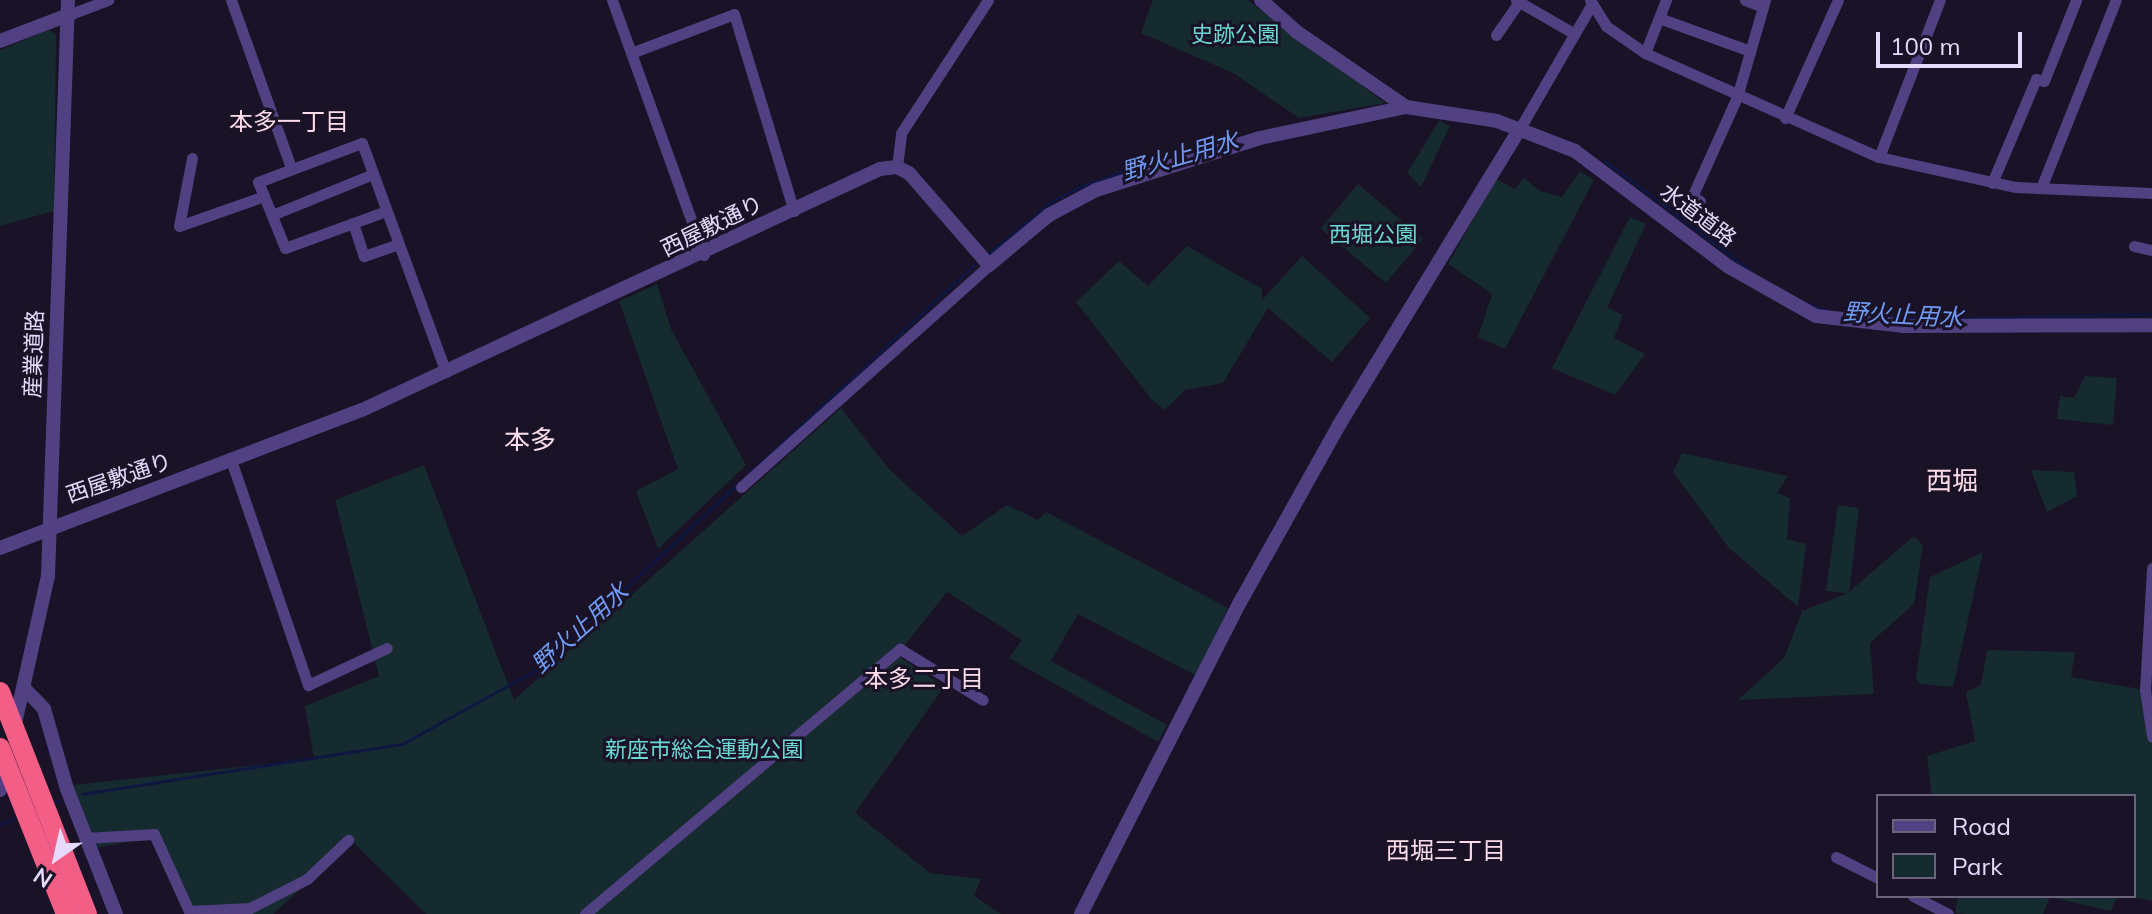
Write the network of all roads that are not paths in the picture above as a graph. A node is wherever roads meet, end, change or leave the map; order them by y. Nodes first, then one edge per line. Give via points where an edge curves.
1 (108, 0) edge
2 (231, 0) edge
3 (612, 0) edge
4 (988, 0) edge
5 (1261, 0) edge
6 (1666, 0) edge
7 (1745, 0) edge
8 (1838, 0) edge
9 (1940, 0) edge
10 (2076, 0) edge
11 (2116, 0) edge
12 (1518, 1) edge
13 (1591, 2) edge
14 (1764, 4) edge
15 (68, 7) edge
16 (1659, 18) junction
17 (1573, 33) junction
18 (1496, 35) dead end
19 (0, 41) edge
20 (1750, 51) junction
21 (631, 53) junction
22 (1645, 53) junction
23 (1737, 97) junction
24 (1406, 107) junction
25 (1785, 118) junction
26 (1520, 128) junction
27 (1879, 157) junction
28 (192, 158) dead end
29 (897, 167) junction
30 (291, 168) junction
31 (373, 174) junction
32 (1992, 183) junction
33 (2041, 188) junction
34 (2152, 193) edge
35 (264, 196) junction
36 (1700, 201) dead end
37 (386, 211) junction
38 (794, 211) junction
39 (272, 215) junction
40 (353, 223) junction
41 (398, 244) junction
42 (2134, 246) dead end
43 (2152, 250) edge
44 (704, 255) junction
45 (989, 265) junction
46 (2152, 325) edge
47 (446, 372) junction
48 (232, 463) junction
49 (741, 487) dead end
50 (50, 525) junction
51 (0, 548) edge
52 (2152, 568) edge
53 (387, 648) dead end
54 (24, 688) junction
55 (0, 692) edge
56 (983, 700) dead end
57 (2152, 736) edge
58 (0, 748) edge
59 (0, 789) edge
60 (85, 838) junction
61 (348, 840) dead end
62 (1836, 857) dead end
63 (1876, 877) edge
64 (1917, 898) edge
65 (66, 914) edge
66 (87, 914) edge
67 (116, 914) edge
68 (585, 914) edge
69 (1081, 914) edge
70 (1948, 914) edge

1 - 15 street
2 - 30 street
3 - 21 street
4 - 29 street via 901,133
5 - 24 street, 水道道路 via 1297,32
6 - 16 street
7 - 14 street
8 - 25 street
9 - 27 street
10 - 32 street via 2044,81 2036,79
11 - 33 street
12 - 17 street
12 - 18 street
13 - 17 street
13 - 22 street via 1606,26
14 - 20 street
15 - 19 street
15 - 50 street, 産業道路
16 - 20 street
16 - 22 street
17 - 26 street
20 - 23 street
21 - 38 street via 734,14
21 - 44 street
22 - 23 street
23 - 25 street
23 - 36 street via 1692,197
24 - 26 street, 水道道路
24 - 45 street via 1260,138 1096,190 1049,215
25 - 27 street
26 - 46 street, 水道道路 via 1575,151 1729,267 1816,316 1875,326
26 - 69 street via 1339,425 1239,604
27 - 32 street
28 - 35 street via 179,226
29 - 38 street, 西屋敷通り via 880,169
29 - 45 street via 909,173
30 - 31 street via 362,143
30 - 35 street via 258,182
31 - 37 street
31 - 39 street
32 - 33 street
33 - 34 street
35 - 39 street
37 - 40 street
37 - 41 street
38 - 44 street, 西屋敷通り
39 - 40 street via 285,248
40 - 41 street via 364,256
41 - 47 street
42 - 43 street
44 - 47 street, 西屋敷通り
45 - 49 street
47 - 48 street, 西屋敷通り
48 - 50 street, 西屋敷通り
48 - 53 street via 308,685
50 - 51 street, 西屋敷通り
50 - 54 street, 産業道路 via 44,606
52 - 57 street via 2145,690
54 - 59 street, 産業道路
54 - 60 street via 44,709
55 - 66 highway
56 - 68 street via 900,649
58 - 65 highway
60 - 61 street via 154,834 189,911 250,908 307,879
60 - 67 street
62 - 63 street
64 - 70 street

